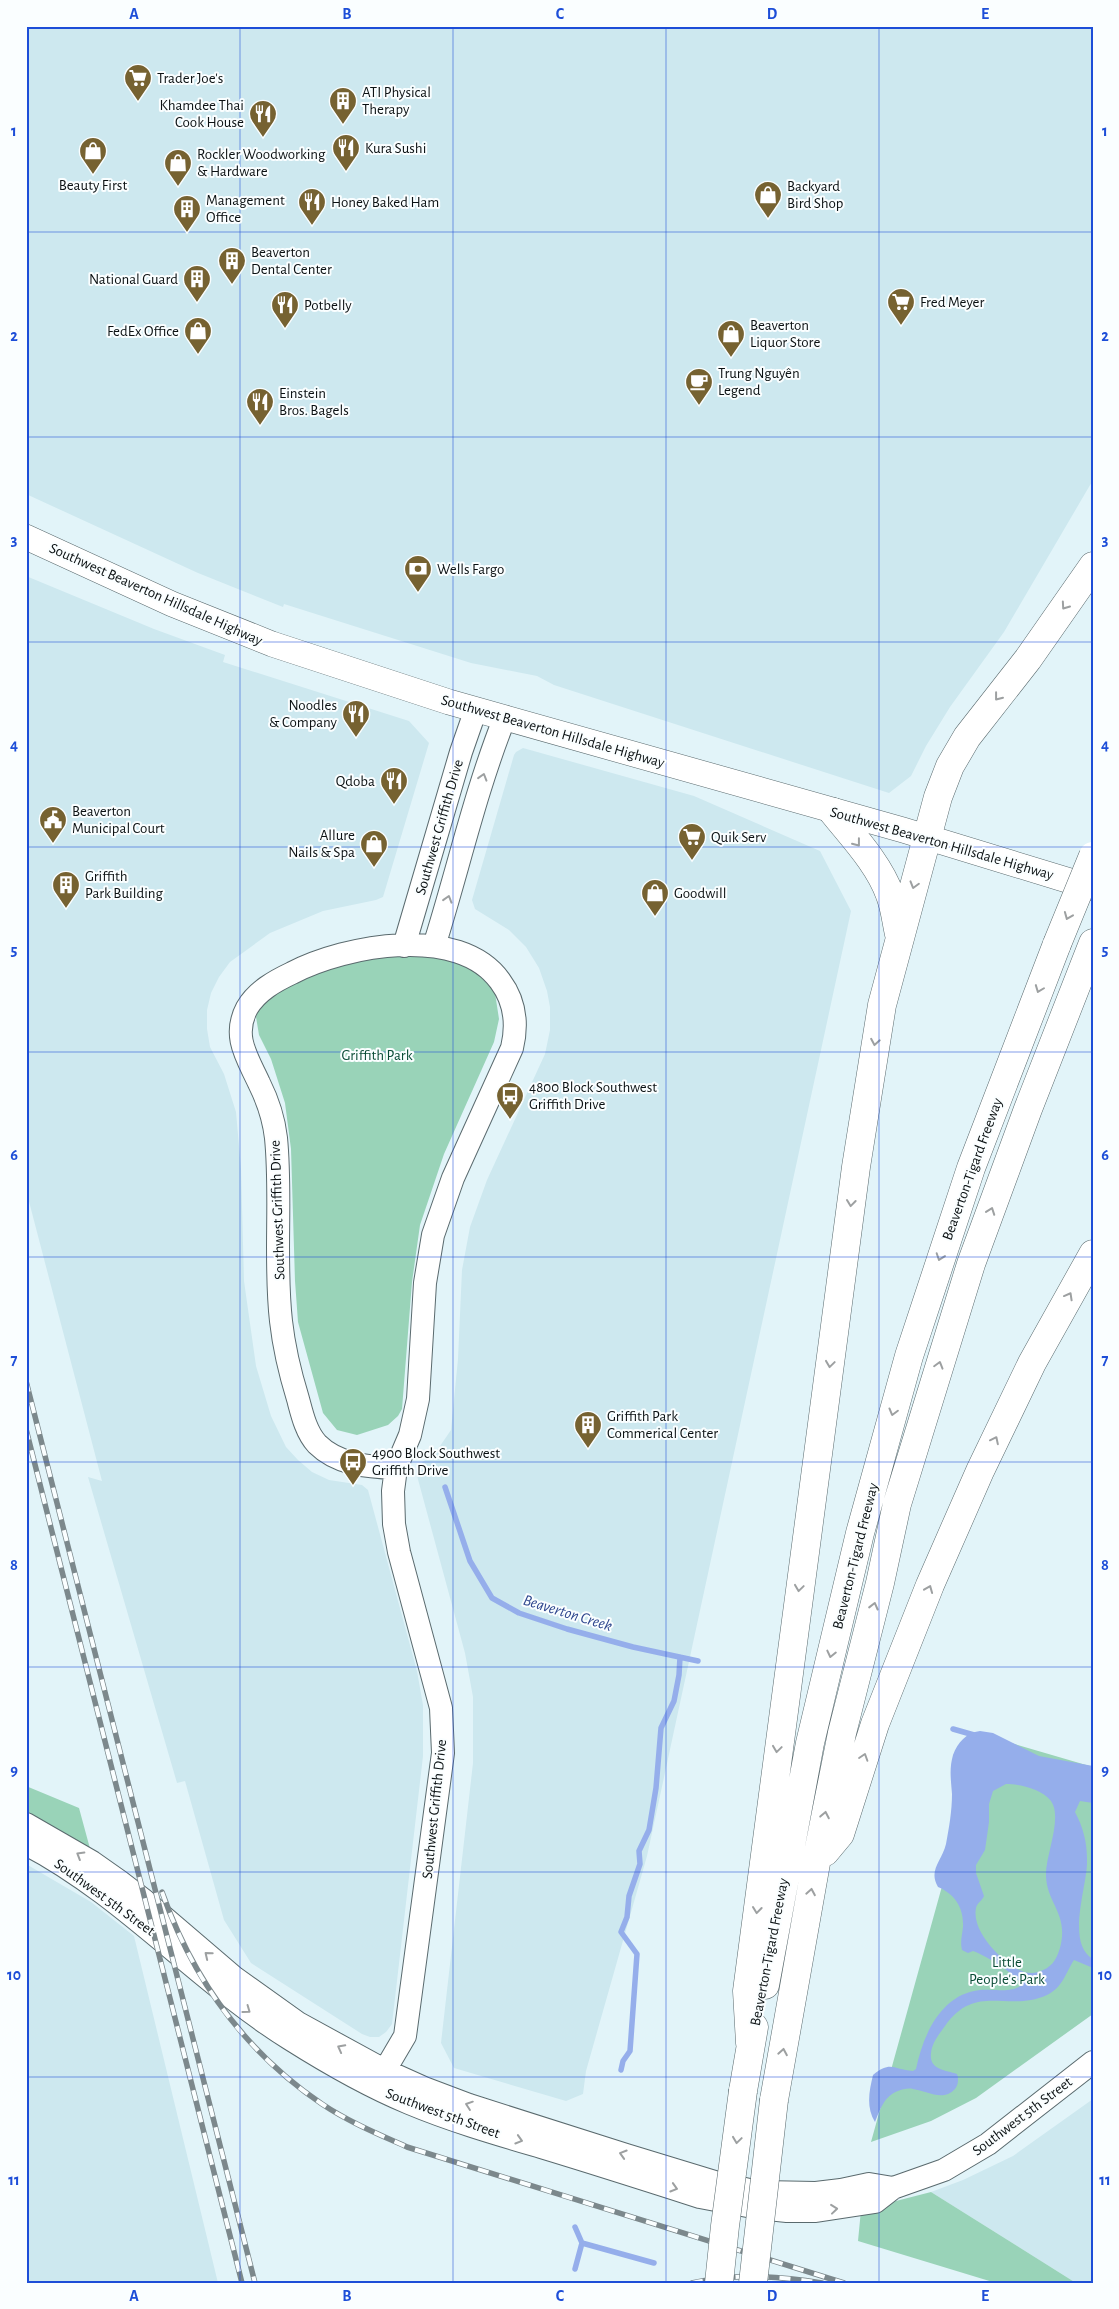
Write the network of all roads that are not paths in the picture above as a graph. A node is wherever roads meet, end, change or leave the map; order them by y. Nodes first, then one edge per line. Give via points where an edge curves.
1 (26, 536) edge
2 (1093, 566) edge
3 (476, 709) junction
4 (505, 718) junction
5 (833, 812) junction
6 (927, 837) junction
7 (1093, 856) edge
8 (1093, 888) edge
9 (900, 935) junction
10 (404, 946) junction
11 (434, 946) junction
12 (1091, 948) edge
13 (1093, 1254) edge
14 (396, 1468) junction
15 (26, 1824) edge
16 (26, 1844) edge
17 (816, 1863) junction
18 (750, 2043) junction
19 (1093, 2062) edge
20 (379, 2079) junction
21 (719, 2283) edge
22 (753, 2283) edge

1 - 3 main road, Southwest Beaverton Hillsdale Highway via 237,631
2 -> 6 highway via 1028,659 967,737 950,766
3 - 4 main road, Southwest Beaverton Hillsdale Highway
3 - 10 street, Southwest Griffith Drive
4 - 5 main road, Southwest Beaverton Hillsdale Highway
11 -> 4 street, Southwest Griffith Drive via 468,824
5 - 6 main road, Southwest Beaverton Hillsdale Highway
5 -> 9 highway via 885,884
6 - 8 main road, Southwest Beaverton Hillsdale Highway
6 -> 9 highway
7 -> 18 highway, Beaverton-Tigard Freeway, bridge via 971,1168 909,1356 860,1533 810,1743 763,1992
9 -> 18 highway via 882,1005 857,1157 746,1991
10 - 11 street, Southwest Griffith Drive
10 - 14 street, Southwest Griffith Drive via 353,951 298,970 259,992 246,1009 240,1029 241,1042 264,1094 276,1138 280,1319 290,1373 306,1426 316,1442 334,1456 371,1467
11 - 14 street, Southwest Griffith Drive via 474,958 497,977 513,1002 515,1033 512,1048 453,1178 433,1235 425,1282 418,1400 410,1435
17 -> 12 highway, Beaverton-Tigard Freeway via 842,1733 897,1504 943,1350 985,1227
17 -> 13 highway via 840,1834 875,1724 930,1584 980,1471 1032,1363
14 - 20 street, Southwest Griffith Drive via 393,1491 395,1533 440,1708 443,1753 405,2036
20 -> 15 street, Southwest 5th Street via 336,2045 235,1978 119,1881
16 -> 20 street, Southwest 5th Street via 64,1866 132,1914 224,1993 266,2023 311,2052
22 -> 17 highway, Beaverton-Tigard Freeway, bridge via 774,2100
18 -> 21 highway, Beaverton-Tigard Freeway, bridge
19 - 20 street, Southwest 5th Street via 988,2144 944,2170 893,2188 875,2202 816,2211 787,2211 700,2197 461,2123 408,2103

